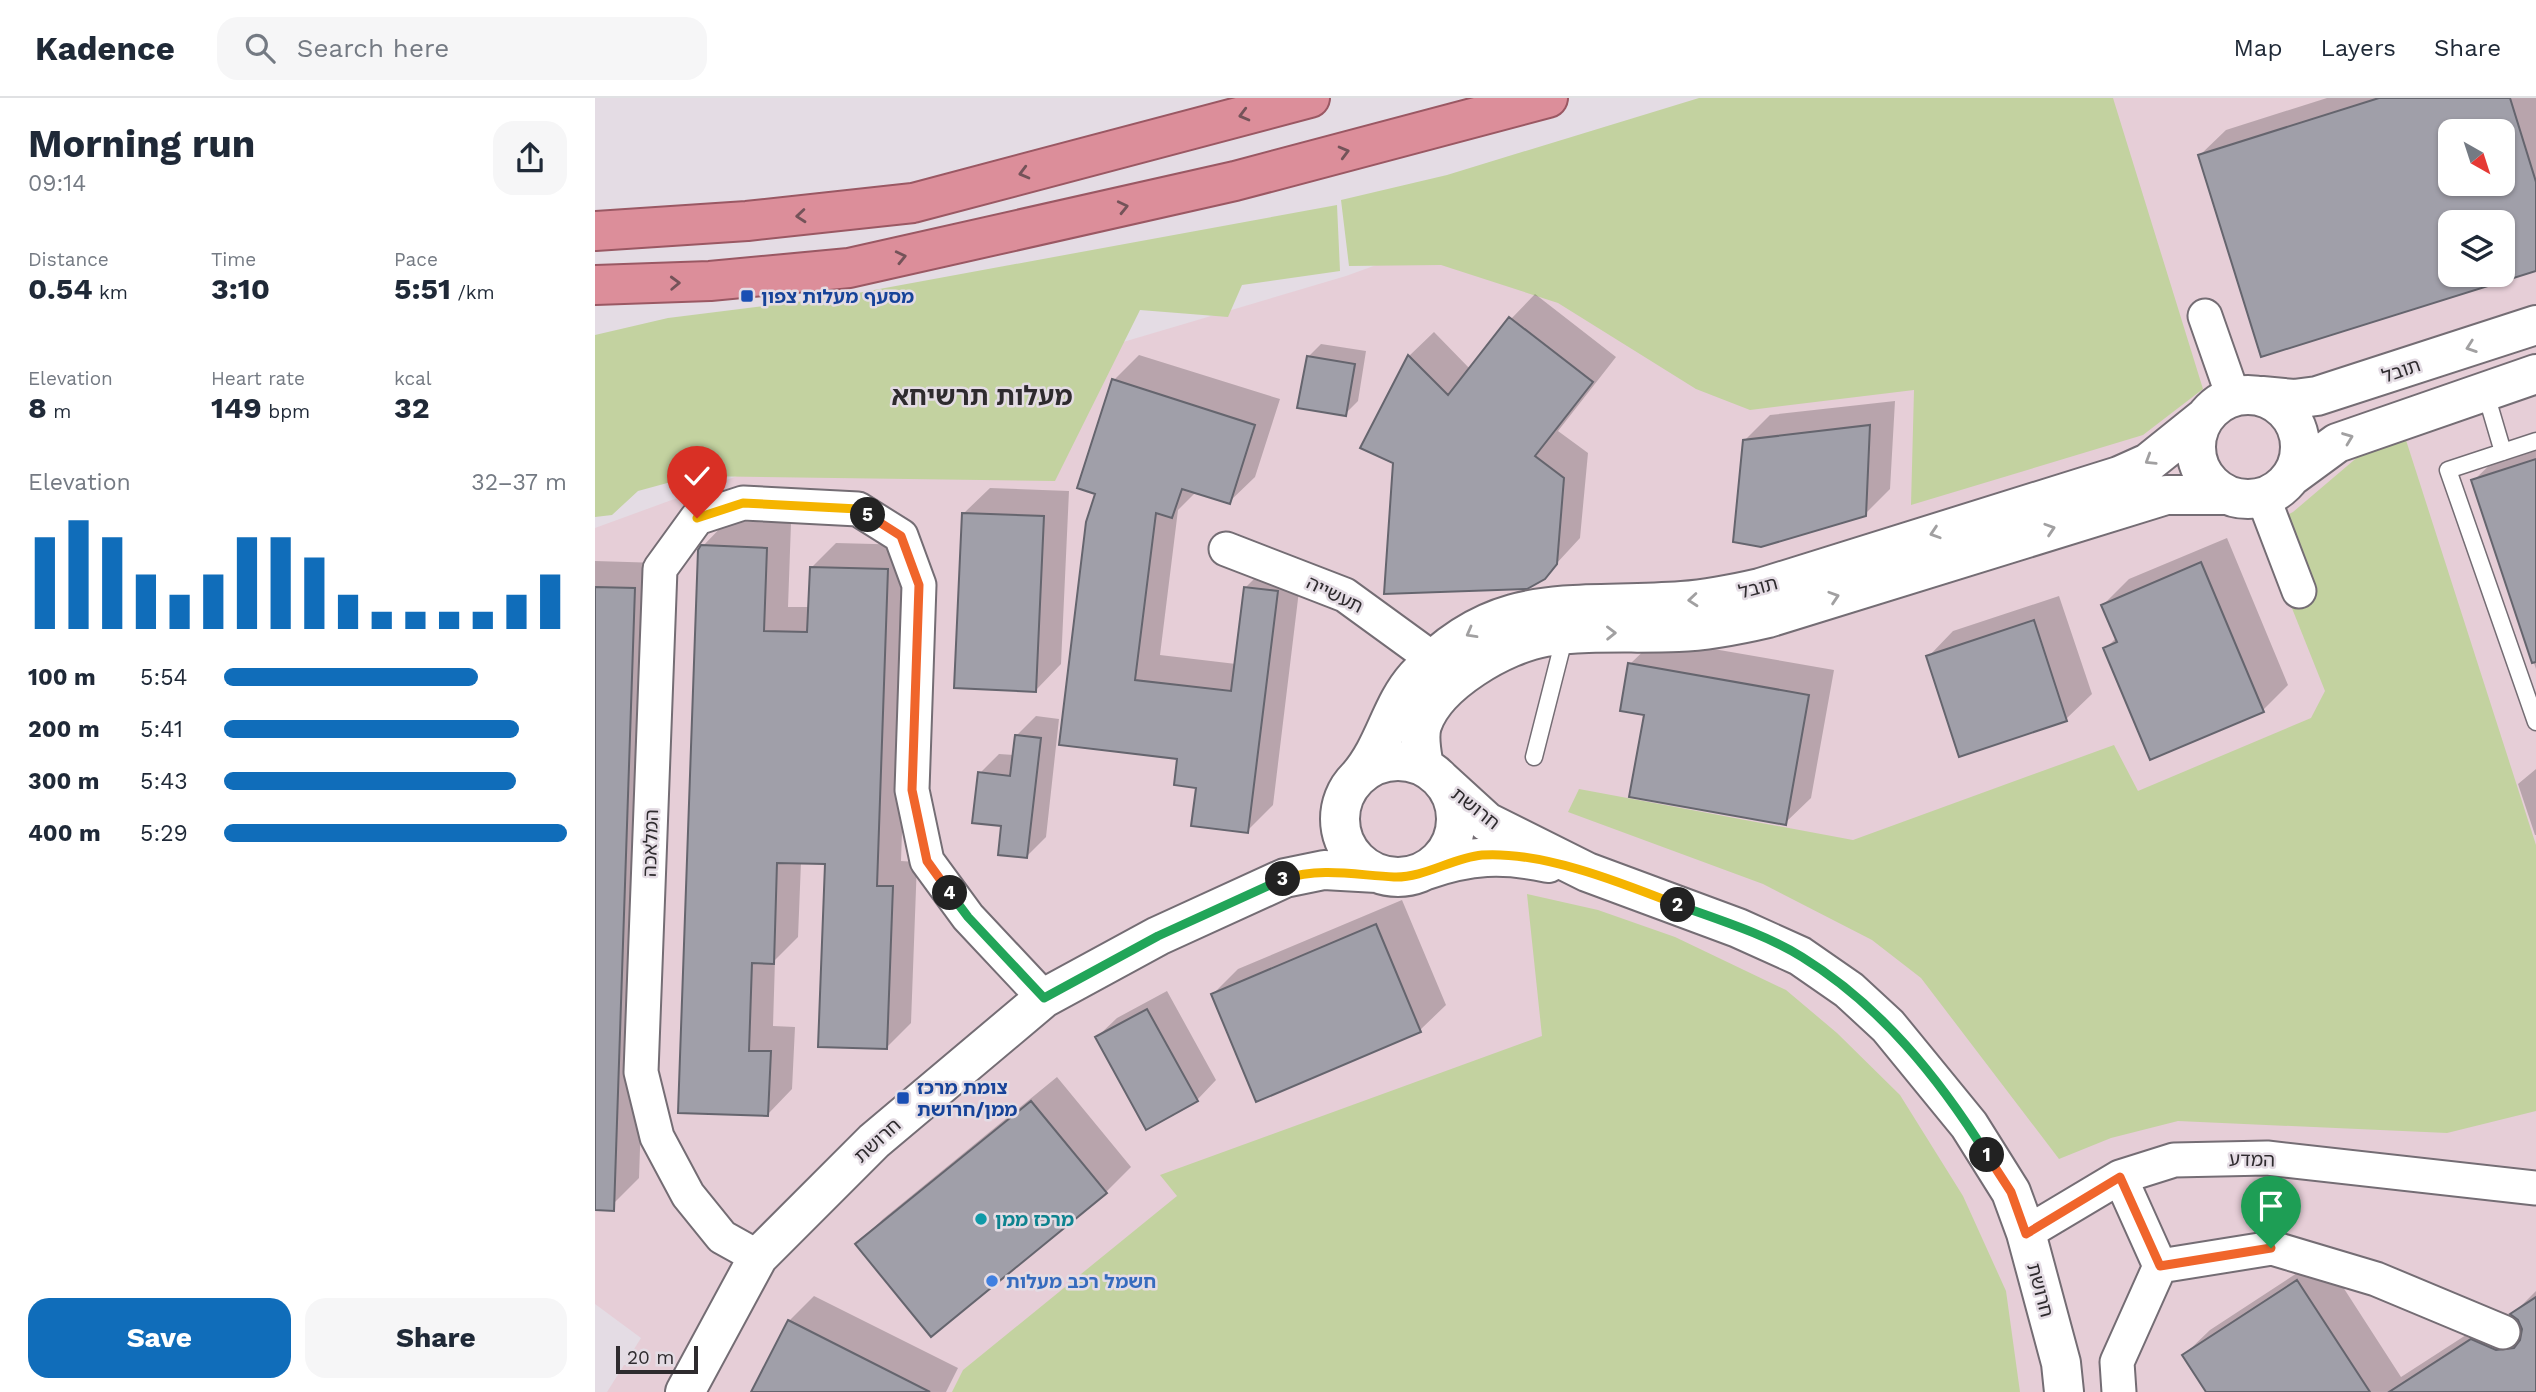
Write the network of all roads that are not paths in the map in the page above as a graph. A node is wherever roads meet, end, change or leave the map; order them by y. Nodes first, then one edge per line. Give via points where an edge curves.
1 (1310, 98) edge
2 (1548, 98) edge
3 (595, 232) edge
4 (599, 288) edge
5 (2205, 316) dead end
6 (2536, 325) edge
7 (2536, 374) edge
8 (2485, 391) junction
9 (2233, 403) junction
10 (2536, 442) edge
11 (2503, 452) junction
12 (2260, 489) junction
13 (1226, 549) dead end
14 (2299, 591) dead end
15 (1565, 635) junction
16 (1433, 659) junction
17 (2536, 722) edge
18 (1534, 757) dead end
19 (1433, 773) junction
20 (1350, 793) junction
21 (1426, 870) junction
22 (1587, 872) junction
23 (1377, 873) junction
24 (1285, 878) junction
25 (1044, 998) junction
26 (2120, 1177) junction
27 (2536, 1188) edge
28 (2026, 1234) junction
29 (758, 1257) junction
30 (2160, 1266) junction
31 (2503, 1332) dead end
32 (685, 1392) edge
33 (2064, 1392) edge
34 (2119, 1392) edge

1 -> 3 highway via 913,202
4 -> 2 highway via 849,268 1235,181
5 - 9 street
6 -> 9 street, תובל via 2317,396
7 - 8 street
8 - 11 lane
12 -> 8 street via 2337,443
9 - 12 street via 2197,435 2201,470 2211,485
9 - 12 street via 2277,402 2298,428 2299,461
9 -> 16 street, תובל via 2147,463 2119,476 1760,588 1715,598 1536,607 1465,636
10 - 11 lane
11 - 17 lane via 2448,470
12 - 14 street
15 -> 12 street, תובל via 1720,629 2166,495
13 - 16 street, תעשייה via 1345,595
15 - 18 lane
15 - 19 street, תובל via 1510,648 1454,682 1422,725
16 - 20 street, תובל via 1413,680 1374,759
19 - 20 street via 1408,762 1390,761 1373,767
19 - 21 street via 1451,794 1456,828 1440,859
19 - 22 street, חרושת via 1487,822
20 - 23 street via 1340,824 1348,847
20 - 24 street, חרושת via 1329,838
21 - 22 street, חרושת via 1485,855
21 - 23 street via 1402,876
22 - 28 street, חרושת via 1750,933 1800,956 1849,990 1888,1026 1969,1125 2011,1192
23 - 24 street, חרושת via 1324,870
24 - 25 street, חרושת via 1158,936
25 - 29 street, חרושת via 874,1140
25 - 29 street, המלאכה via 968,917 927,861 912,790 919,585 901,536 858,509 743,503 697,518 660,569 641,1072 657,1137 688,1195 722,1237
26 - 27 street, המדע via 2174,1160 2267,1158
26 - 28 street, המדע
26 - 30 street
28 - 33 street, חרושת via 2061,1363
29 - 32 street, חרושת
30 - 31 street via 2271,1248 2376,1279
30 - 34 street via 2117,1362

